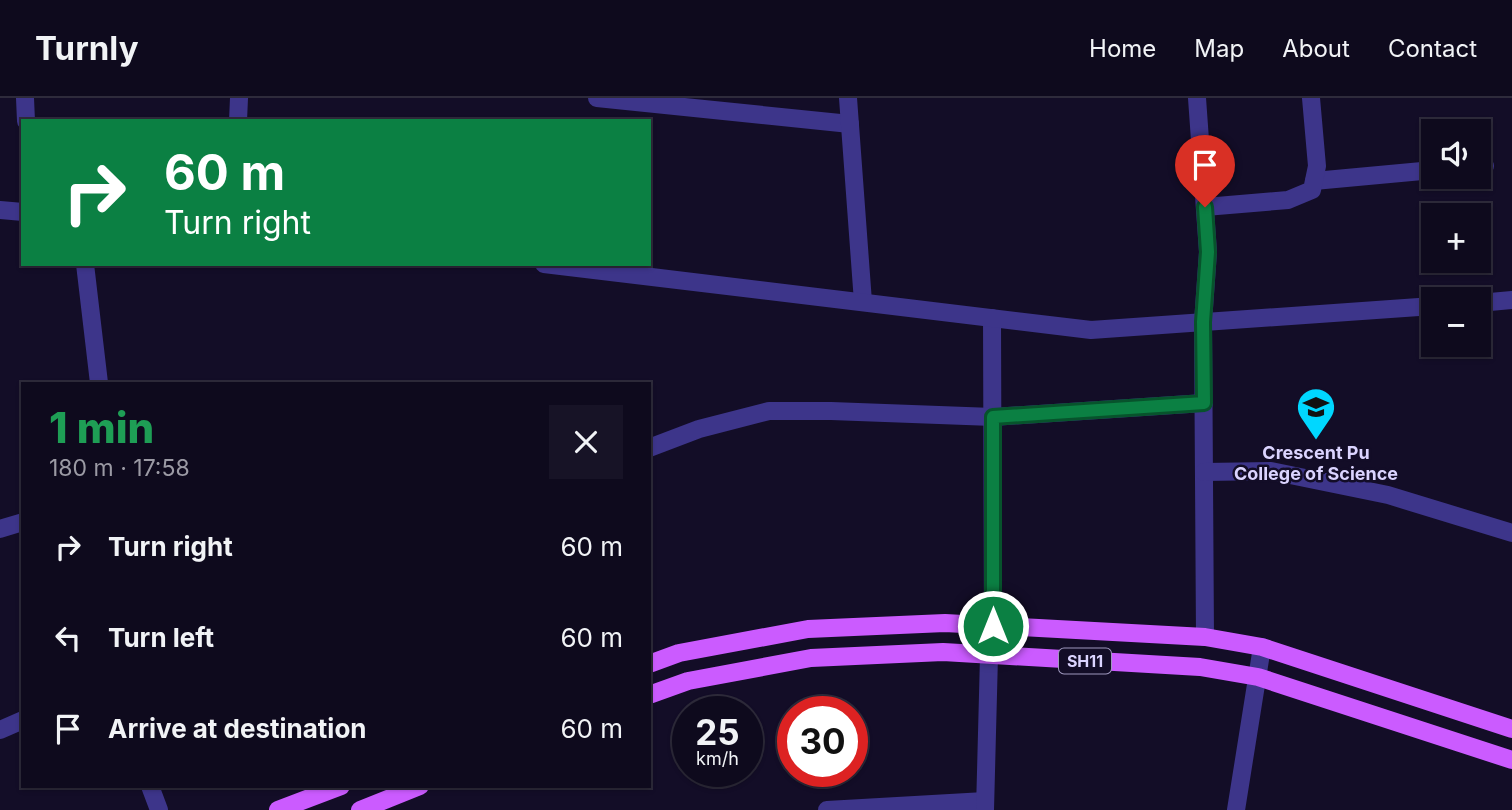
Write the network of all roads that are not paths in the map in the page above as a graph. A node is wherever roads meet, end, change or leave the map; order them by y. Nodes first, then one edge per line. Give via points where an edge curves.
1 (24, 98) edge
2 (239, 98) edge
3 (597, 98) edge
4 (848, 98) edge
5 (1197, 98) edge
6 (1311, 98) edge
7 (26, 119) edge
8 (238, 119) edge
9 (850, 124) junction
10 (1421, 171) edge
11 (1314, 181) junction
12 (1205, 207) junction
13 (0, 210) edge
14 (21, 212) edge
15 (85, 266) edge
16 (560, 266) edge
17 (1512, 300) edge
18 (1491, 302) edge
19 (863, 303) junction
20 (1421, 307) edge
21 (992, 318) junction
22 (1203, 322) junction
23 (99, 382) edge
24 (1204, 403) junction
25 (993, 417) junction
26 (651, 447) edge
27 (1204, 471) junction
28 (21, 523) edge
29 (0, 528) edge
30 (1512, 533) edge
31 (993, 626) junction
32 (1205, 637) junction
33 (1262, 647) junction
34 (989, 656) junction
35 (651, 663) edge
36 (1258, 677) junction
37 (651, 694) edge
38 (21, 721) edge
39 (1512, 729) edge
40 (0, 730) edge
41 (1512, 760) edge
42 (151, 788) edge
43 (336, 788) edge
44 (417, 788) edge
45 (388, 805) edge
46 (985, 806) edge
47 (159, 810) edge
48 (278, 810) edge
49 (360, 810) edge
50 (827, 810) edge
51 (1236, 810) edge

1 - 7 street
2 - 8 street
3 - 9 street
4 - 9 street
5 - 12 street
6 - 11 street via 1317,166
9 - 19 street
10 - 11 street
11 - 12 street via 1312,190 1288,200
12 - 22 street via 1208,252
13 - 14 street
15 - 23 street
16 - 19 street
17 - 18 street
19 - 21 street
20 - 22 street
21 - 22 street via 1091,330
21 - 25 street
22 - 24 street
24 - 25 street
24 - 27 street
25 - 26 street via 768,411
25 - 31 street
27 - 30 street via 1271,471 1388,495
27 - 32 street
28 - 29 street
31 - 32 main road, SH11
31 - 35 main road, SH11 via 945,623 808,629 679,653
32 - 33 main road, SH11
33 - 36 street
33 - 39 main road, SH11
34 - 36 main road, SH11 via 1200,667
34 - 37 main road, SH11 via 943,652 811,658 688,681
34 - 46 street
36 - 41 main road, SH11
36 - 51 street
38 - 40 street
42 - 47 street
43 - 48 main road
44 - 45 main road
45 - 49 main road
46 - 50 street

